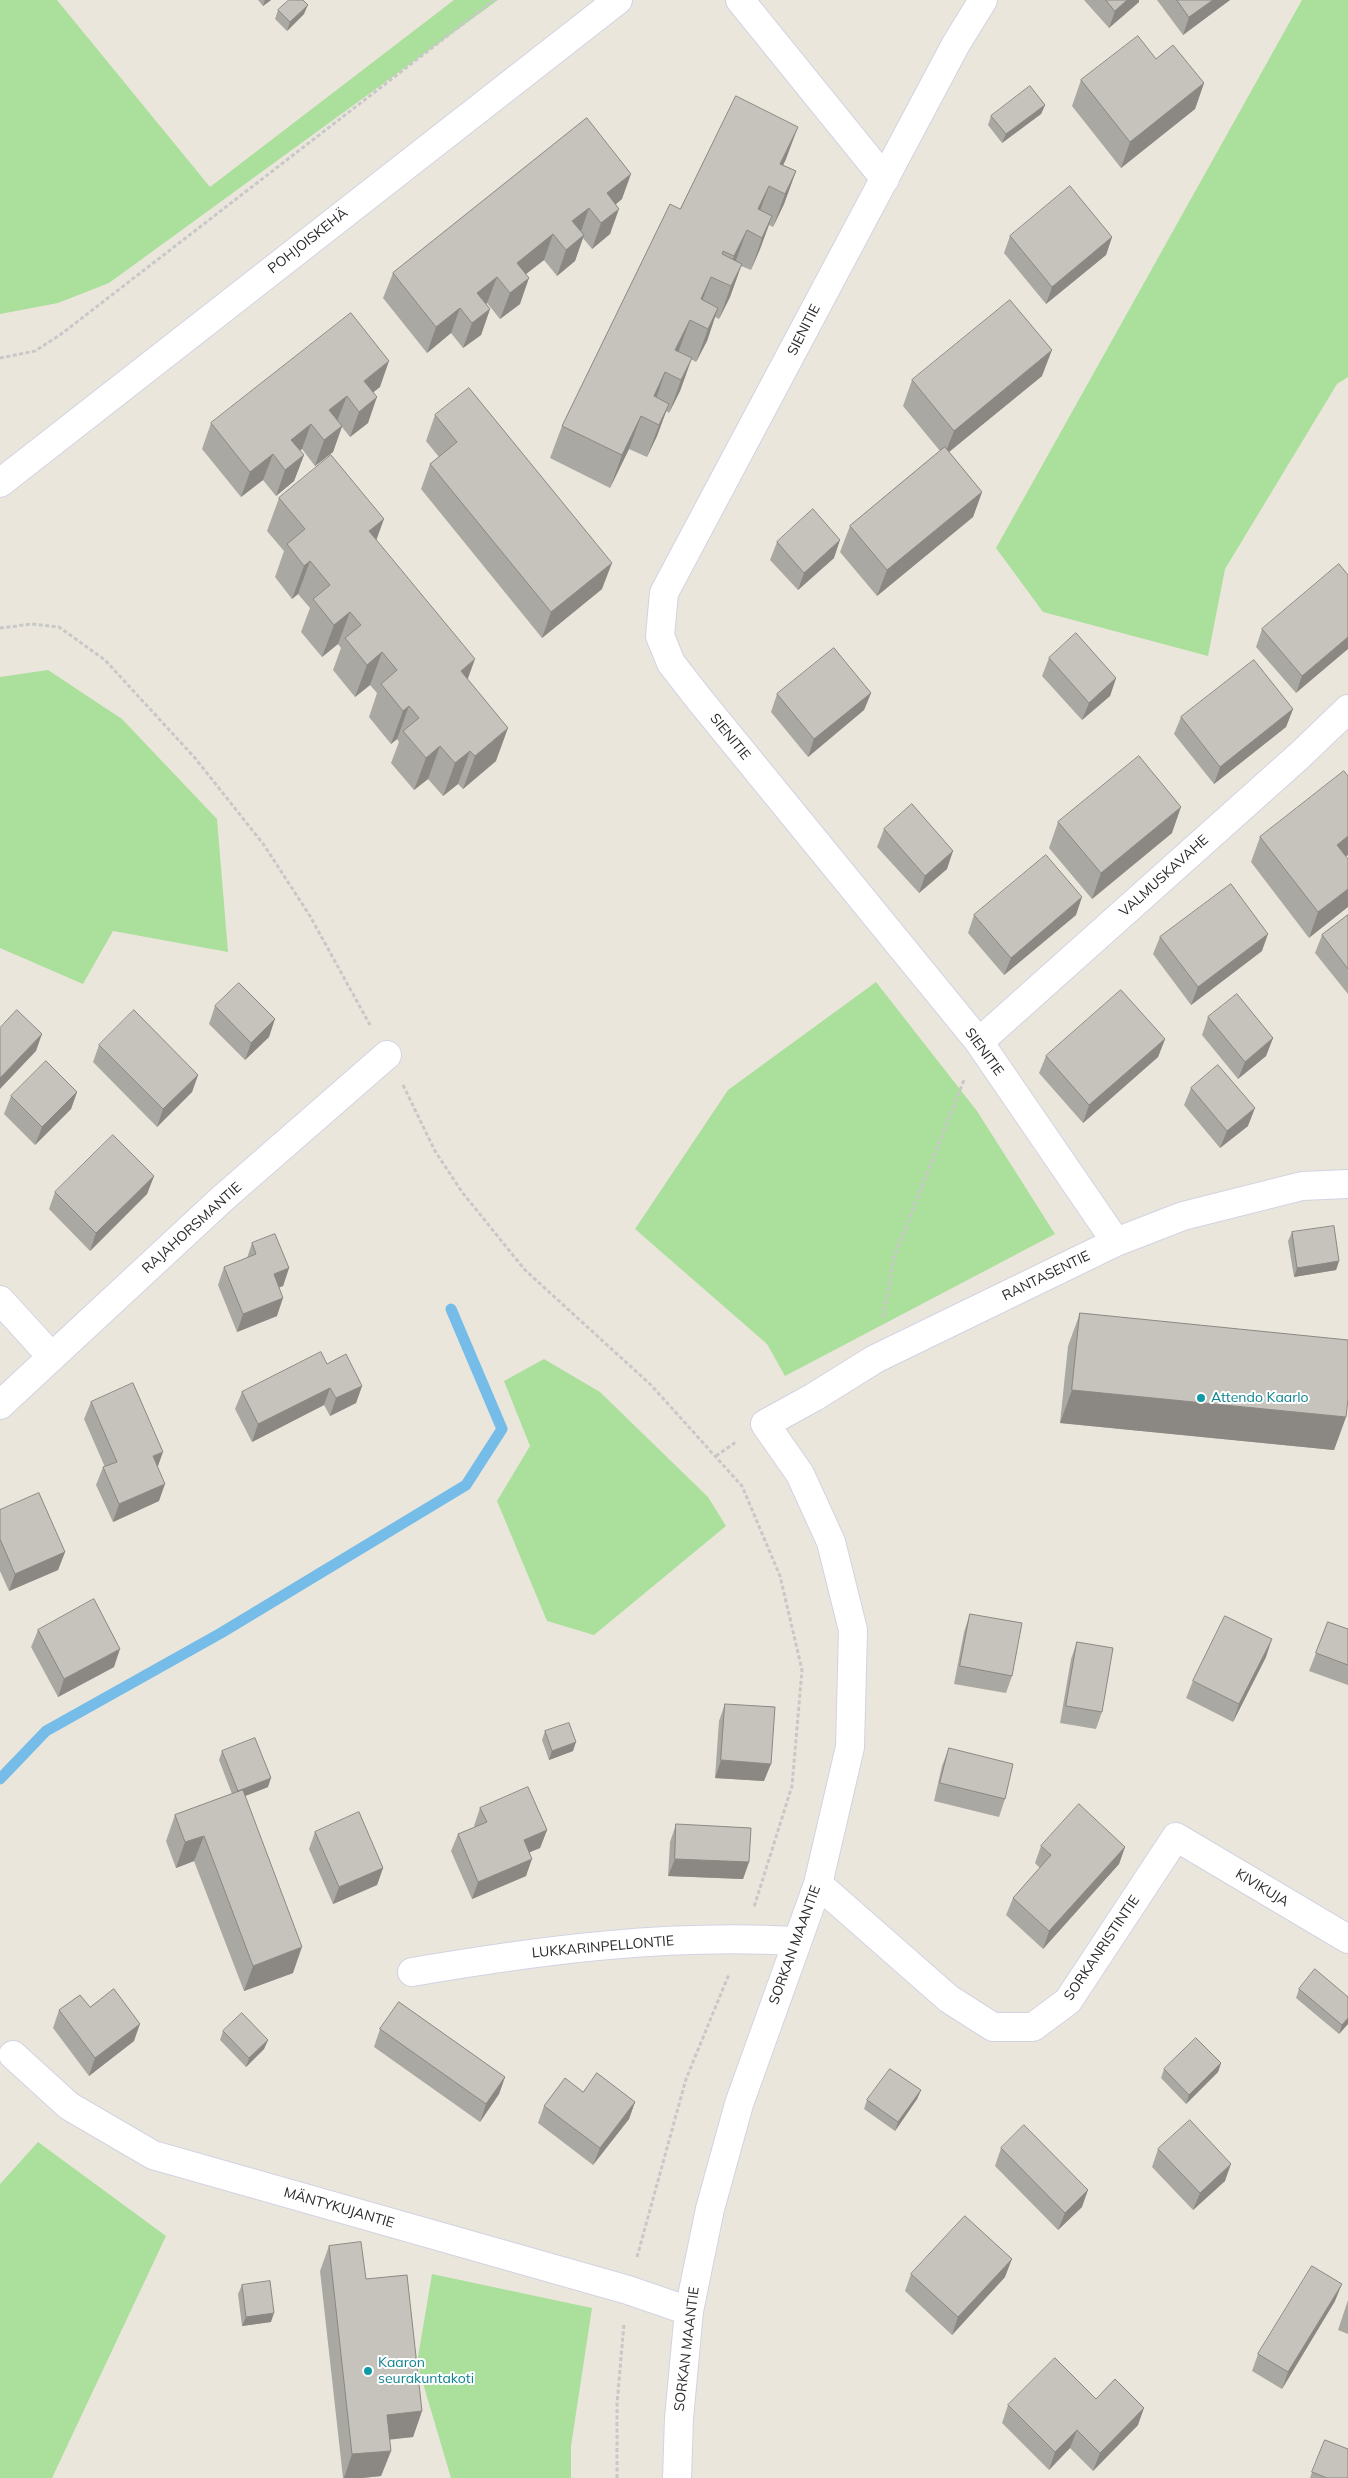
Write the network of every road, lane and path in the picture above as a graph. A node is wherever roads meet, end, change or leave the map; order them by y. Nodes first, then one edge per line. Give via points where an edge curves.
1 (494, 0) edge
2 (618, 0) edge
3 (740, 0) edge
4 (983, 0) edge
5 (885, 179) junction
6 (0, 358) edge
7 (0, 483) edge
8 (0, 628) edge
9 (1348, 709) edge
10 (979, 1042) junction
11 (387, 1055) junction
12 (1348, 1184) edge
13 (1116, 1242) junction
14 (0, 1300) edge
15 (52, 1357) junction
16 (875, 1359) junction
17 (0, 1405) edge
18 (765, 1424) joint
19 (1176, 1837) joint
20 (818, 1884) junction
21 (744, 1938) junction
22 (1348, 1939) edge
23 (796, 1941) junction
24 (412, 1972) dead end
25 (13, 2055) dead end
26 (628, 2290) junction
27 (689, 2311) junction
28 (617, 2478) edge
29 (677, 2478) edge

1 - 6 path via 60,335 35,351
2 - 7 street, POHJOISKEHÄ
3 - 5 street
4 - 5 street, SIENITIE via 956,44
5 - 10 street, SIENITIE via 664,593 660,636 671,663 699,699
8 - 11 path via 32,624 59,627 105,660 196,758 264,845 310,916
9 - 10 street, VALMUSKAVAHE
10 - 13 street, SIENITIE
10 - 16 path via 894,1257
11 - 15 street, RAJAHORSMANTIE via 223,1198
11 - 21 path via 462,1192 525,1270 651,1385 742,1486 780,1576 802,1670 792,1786
12 - 13 street, RANTASENTIE via 1284,1190 1183,1216
13 - 16 street, RANTASENTIE
14 - 15 street
15 - 17 street, RAJAHORSMANTIE
16 - 18 street, RANTASENTIE
18 - 20 street, SORKAN MAANTIE via 800,1474 830,1542 853,1630 850,1747
19 - 20 street, SORKANRISTINTIE via 1068,2002 1033,2027 993,2027 949,1999
19 - 22 street, KIVIKUJA
20 - 23 street, SORKAN MAANTIE
21 - 23 street, LUKKARINPELLONTIE
21 - 24 street, LUKKARINPELLONTIE via 650,1940 504,1956
21 - 26 path via 686,2080
23 - 27 street, SORKAN MAANTIE via 739,2104 710,2209
25 - 26 street, MÄNTYKUJANTIE via 69,2106 153,2155
26 - 27 street, MÄNTYKUJANTIE
26 - 28 path via 617,2404
27 - 29 street, SORKAN MAANTIE

